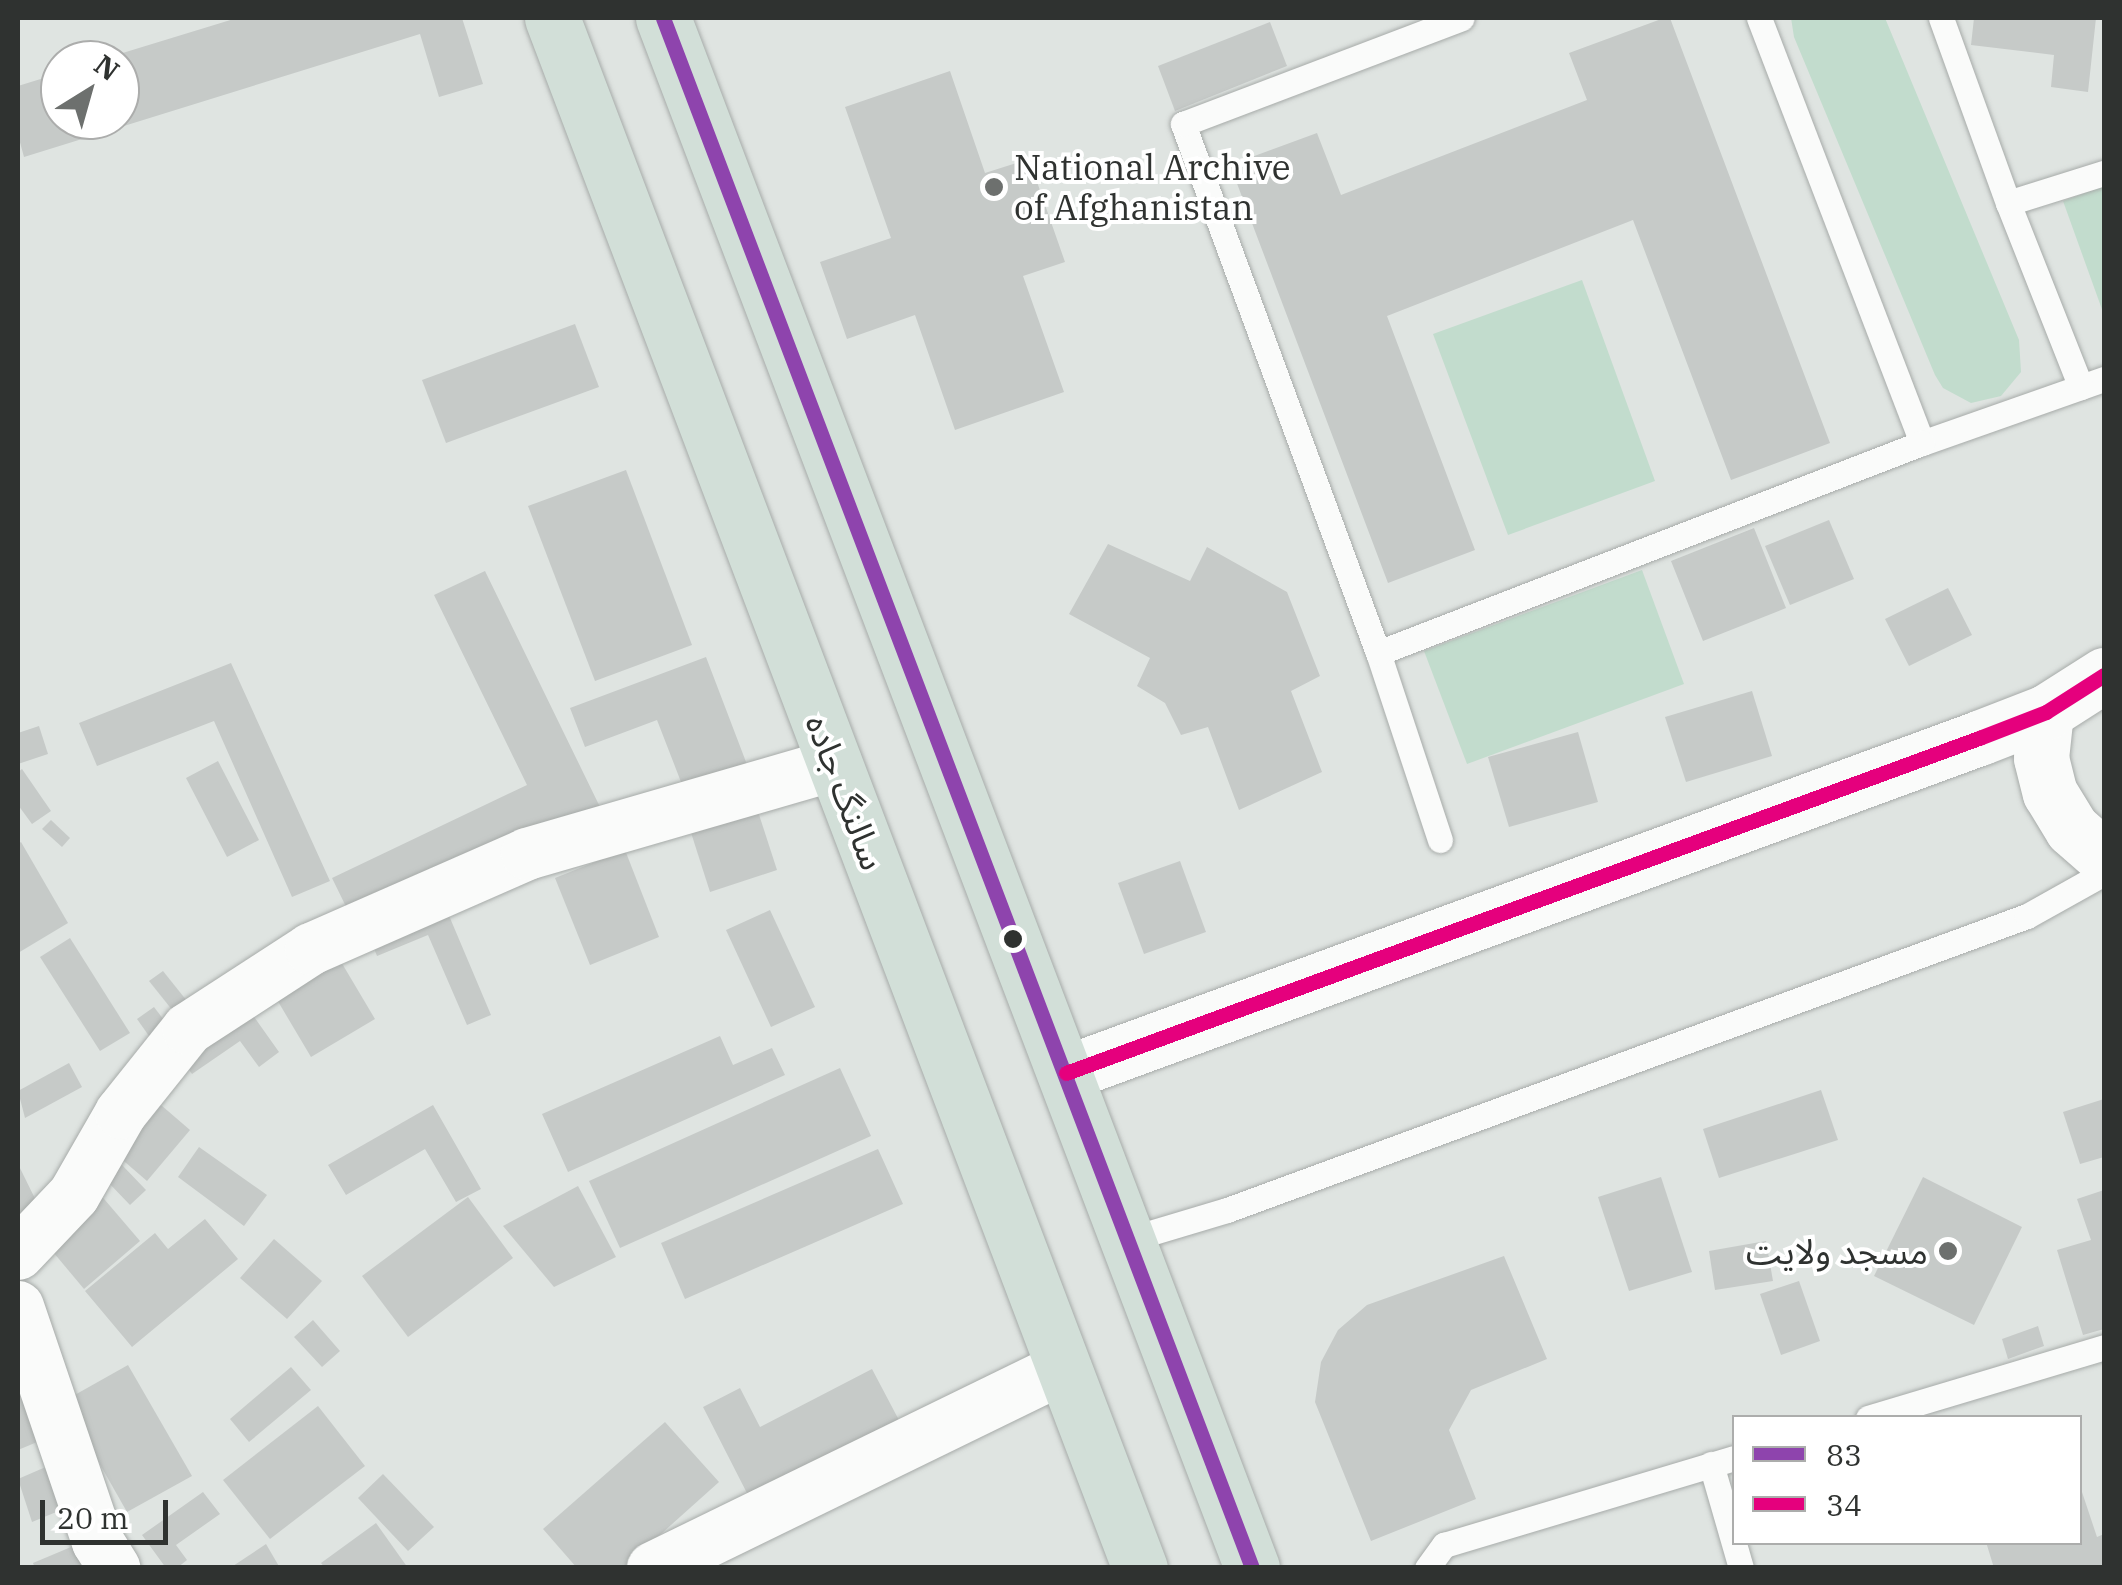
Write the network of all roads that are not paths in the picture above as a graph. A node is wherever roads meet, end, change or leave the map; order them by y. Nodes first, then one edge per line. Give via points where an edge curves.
1 (663, 18) edge
2 (1462, 18) edge
3 (1759, 18) edge
4 (1941, 18) edge
5 (568, 22) edge
6 (2104, 173) edge
7 (2008, 204) junction
8 (2093, 383) edge
9 (1922, 443) junction
10 (1378, 653) junction
11 (2104, 676) edge
12 (2046, 712) junction
13 (836, 764) junction
14 (1440, 840) dead end
15 (2104, 857) edge
16 (2104, 873) edge
17 (1066, 1073) junction
18 (1127, 1240) junction
19 (18, 1254) edge
20 (18, 1308) edge
21 (2104, 1347) edge
22 (1065, 1367) junction
23 (1878, 1415) edge
24 (1723, 1461) edge
25 (1732, 1514) edge
26 (114, 1568) edge
27 (653, 1568) edge
28 (1140, 1568) edge
29 (1252, 1568) edge
30 (1427, 1568) edge

1 - 17 highway
2 - 10 lane via 1183,124
3 - 9 lane
4 - 7 lane
5 - 13 highway, سالنگ جاده
6 - 7 lane
7 - 8 lane
8 - 9 lane
9 - 10 lane
10 - 14 lane
11 - 12 street
12 - 15 street via 2041,758 2050,793 2072,830
12 - 17 street
13 - 19 street via 527,854 311,949 188,1029 121,1113 74,1195
13 - 22 highway, سالنگ جاده
16 - 18 lane via 2027,916 1227,1210
17 - 18 highway
18 - 29 highway
20 - 26 street via 98,1542
21 - 23 lane
22 - 27 street
22 - 28 highway, سالنگ جاده
24 - 25 lane
24 - 30 lane via 1444,1545

